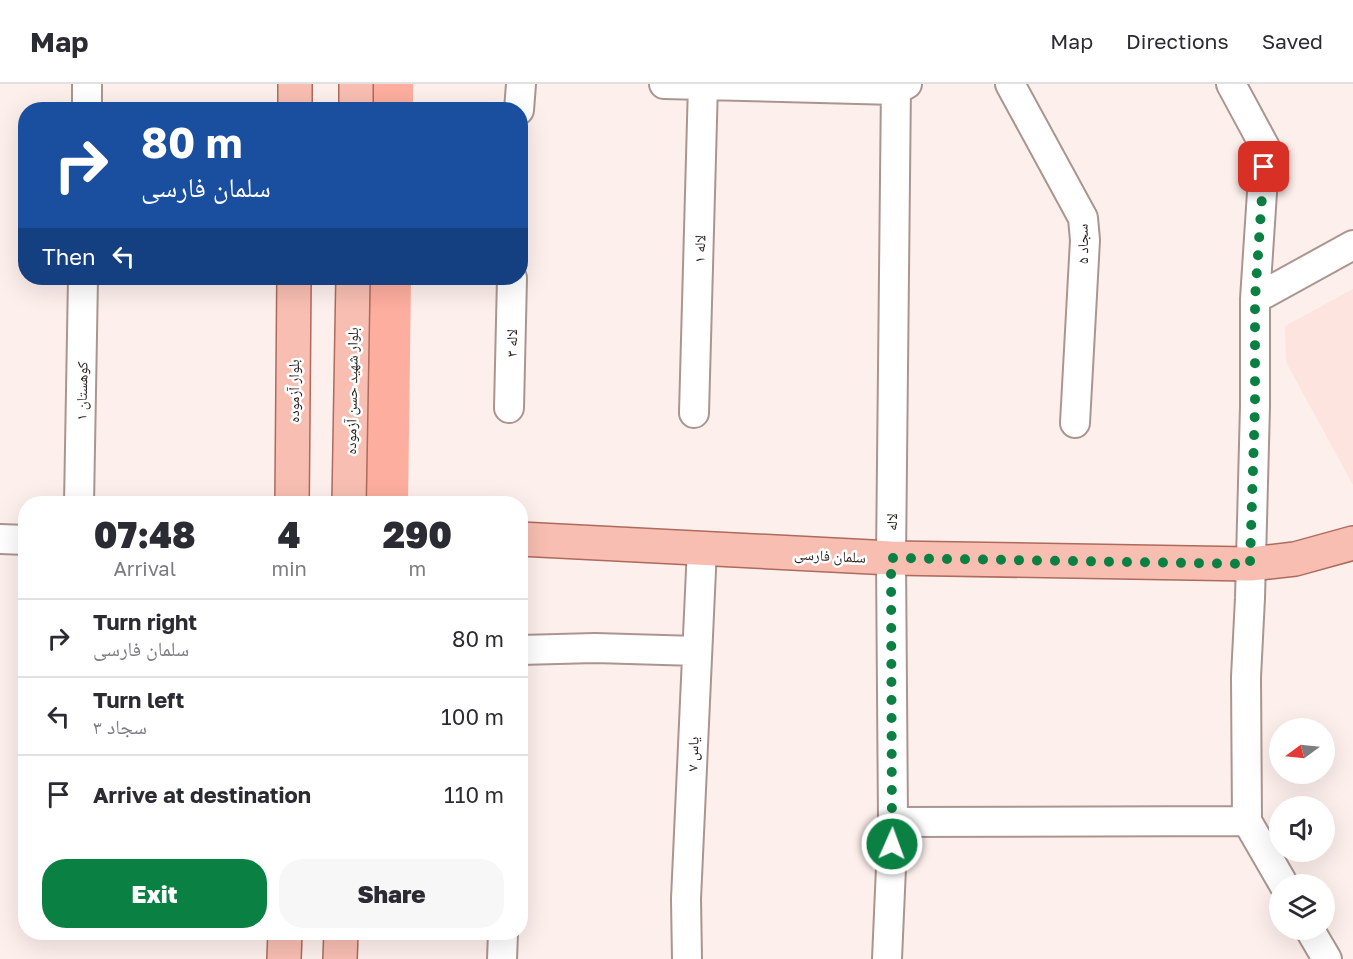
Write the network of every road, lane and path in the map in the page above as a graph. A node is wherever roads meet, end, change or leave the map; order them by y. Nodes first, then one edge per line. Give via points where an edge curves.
1 (87, 84) edge
2 (295, 84) edge
3 (356, 84) edge
4 (521, 84) edge
5 (664, 84) edge
6 (1010, 84) edge
7 (1231, 84) edge
8 (703, 85) edge
9 (900, 86) edge
10 (87, 102) edge
11 (295, 102) edge
12 (356, 102) edge
13 (520, 102) edge
14 (1353, 245) edge
15 (83, 285) edge
16 (294, 285) edge
17 (353, 285) edge
18 (512, 285) edge
19 (1255, 299) junction
20 (509, 408) dead end
21 (694, 413) dead end
22 (1075, 423) dead end
23 (79, 496) edge
24 (292, 496) edge
25 (349, 496) edge
26 (0, 539) edge
27 (528, 539) edge
28 (18, 540) edge
29 (1353, 543) edge
30 (702, 548) junction
31 (891, 558) junction
32 (1250, 564) junction
33 (528, 650) edge
34 (697, 651) junction
35 (1247, 821) junction
36 (893, 822) junction
37 (1278, 874) edge
38 (285, 940) edge
39 (341, 940) edge
40 (503, 940) edge
41 (1316, 940) edge
42 (284, 959) edge
43 (340, 959) edge
44 (502, 959) edge
45 (687, 959) edge
46 (887, 959) edge
47 (1327, 959) edge

1 - 10 street
2 - 11 main road
3 - 12 main road
4 - 13 street
5 - 8 street
6 - 22 street, سجاد ۵ via 1083,218
7 - 19 street via 1265,147
8 - 9 street
8 - 21 street, لاله ۱
9 - 31 street, لاله
14 - 19 street
15 - 23 street, کوهستان ۱
16 - 24 main road, بلوار آزموده
17 - 25 main road, بلوار شهید حسن آزموده
18 - 20 street, لاله ۳
19 - 32 street
26 - 28 street
27 - 30 main road, سلمان فارسی
29 - 32 main road, سلمان فارسی via 1295,560
30 - 31 main road, سلمان فارسی
30 - 34 street, یاس ۷
31 - 32 main road, سلمان فارسی
31 - 36 street, لاله
32 - 35 street via 1245,677
33 - 34 street
34 - 45 street, یاس ۷
35 - 36 street
35 - 37 street
36 - 46 street, لاله
38 - 42 main road
39 - 43 main road
40 - 44 street
41 - 47 street

